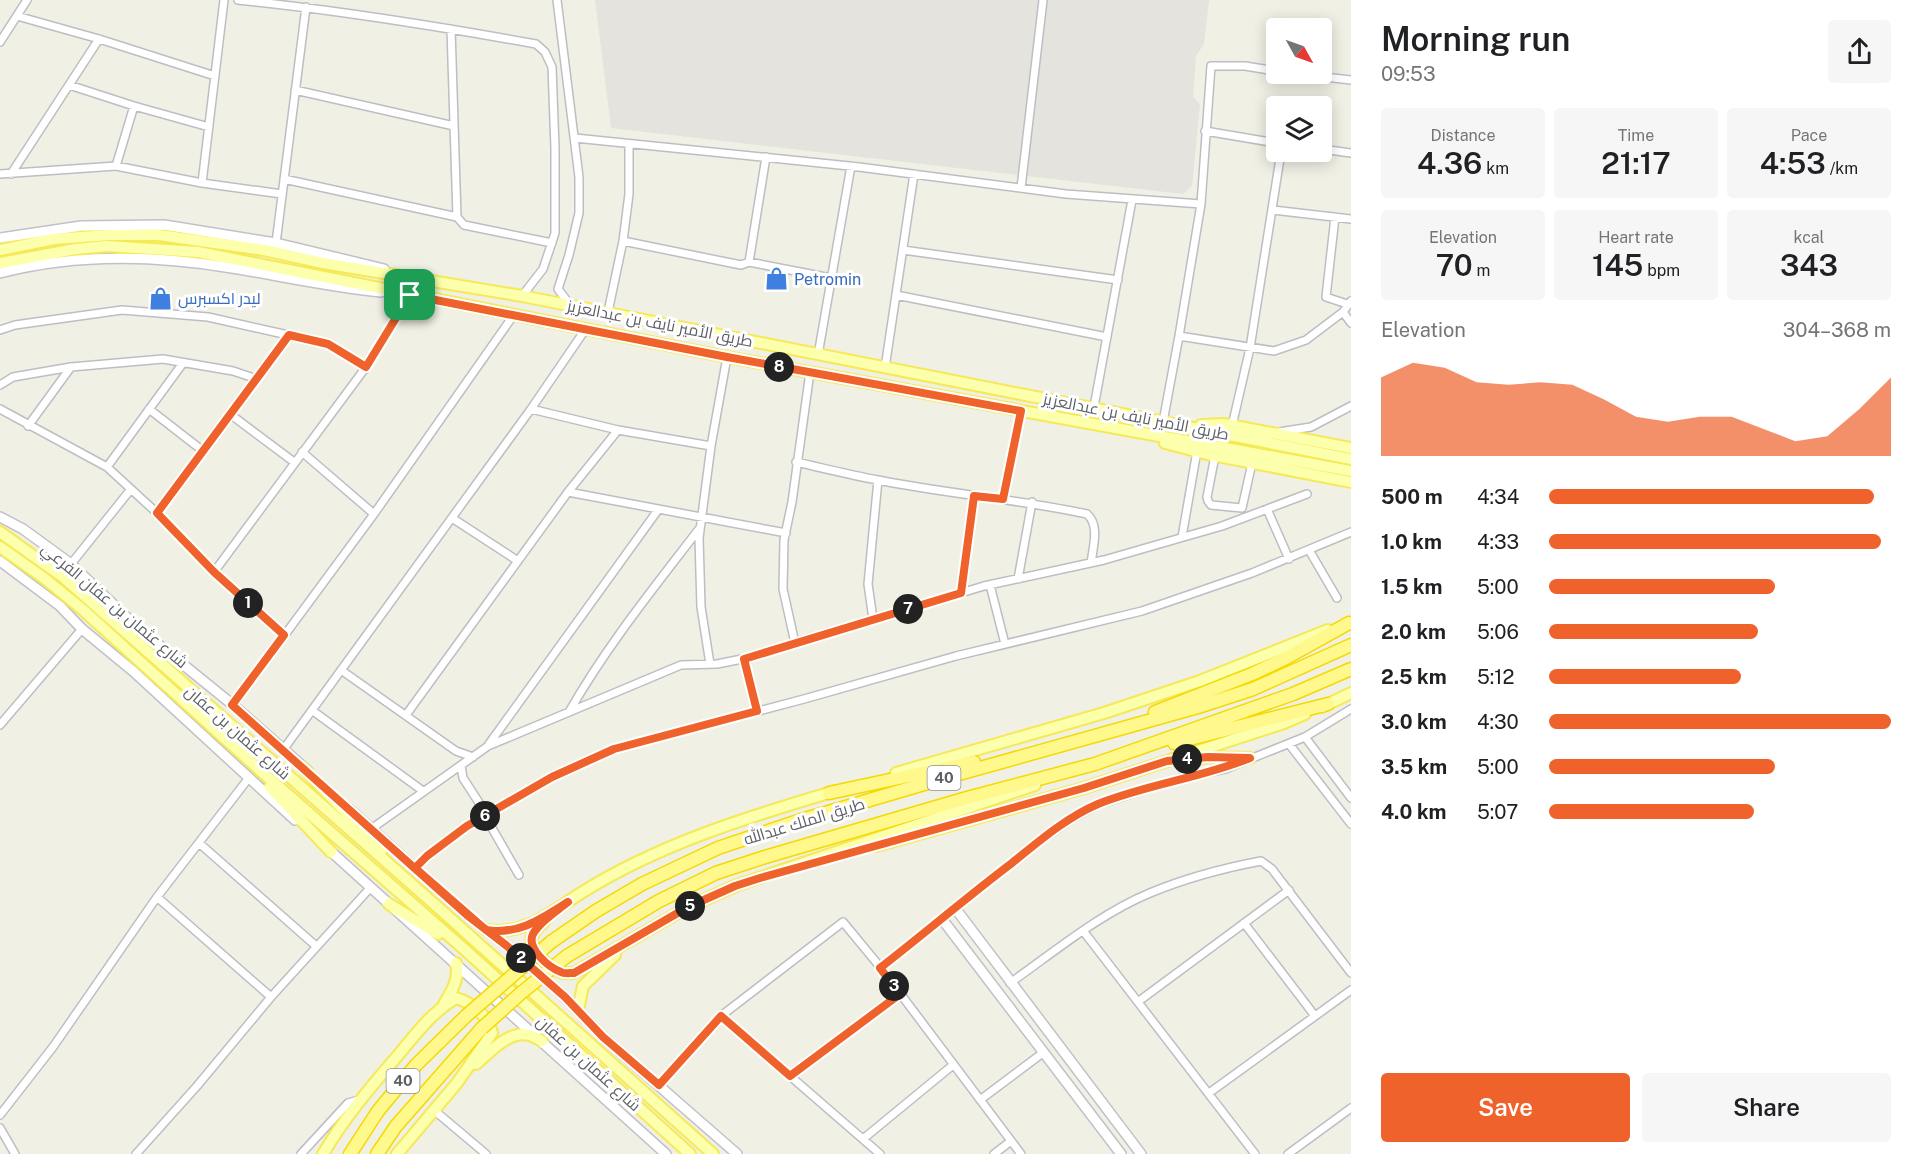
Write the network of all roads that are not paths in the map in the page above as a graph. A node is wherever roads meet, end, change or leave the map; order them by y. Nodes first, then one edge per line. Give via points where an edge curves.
1 (27, 0) edge
2 (224, 0) edge
3 (238, 0) edge
4 (557, 0) edge
5 (1043, 0) edge
6 (306, 7) junction
7 (17, 16) junction
8 (451, 28) junction
9 (99, 39) junction
10 (0, 42) edge
11 (1266, 69) edge
12 (215, 76) junction
13 (1332, 78) edge
14 (1351, 80) edge
15 (69, 85) junction
16 (295, 90) junction
17 (134, 106) junction
18 (454, 126) junction
19 (209, 128) junction
20 (1206, 131) junction
21 (575, 138) junction
22 (1266, 141) edge
23 (629, 144) junction
24 (1332, 150) edge
25 (1351, 153) edge
26 (766, 158) junction
27 (1280, 162) edge
28 (116, 166) junction
29 (851, 166) junction
30 (0, 174) edge
31 (11, 174) junction
32 (914, 174) junction
33 (284, 179) junction
34 (202, 183) junction
35 (1021, 188) junction
36 (282, 194) junction
37 (1132, 200) junction
38 (1201, 204) junction
39 (1273, 210) junction
40 (457, 217) junction
41 (1335, 217) junction
42 (1351, 219) edge
43 (0, 238) edge
44 (622, 241) junction
45 (276, 243) junction
46 (552, 243) junction
47 (0, 250) edge
48 (903, 250) junction
49 (749, 262) junction
50 (0, 263) edge
51 (0, 273) edge
52 (415, 278) junction
53 (831, 278) junction
54 (1118, 280) junction
55 (410, 295) junction
56 (896, 295) junction
57 (522, 296) junction
58 (1349, 302) edge
59 (571, 306) junction
60 (608, 312) junction
61 (1342, 312) junction
62 (513, 316) junction
63 (1351, 323) edge
64 (0, 330) edge
65 (585, 330) junction
66 (289, 335) junction
67 (1179, 336) junction
68 (1107, 337) junction
69 (1250, 348) junction
70 (818, 355) junction
71 (727, 357) junction
72 (183, 363) junction
73 (71, 367) junction
74 (366, 367) junction
75 (885, 368) junction
76 (810, 372) junction
77 (257, 379) junction
78 (0, 385) edge
79 (1351, 406) edge
80 (1094, 407) junction
81 (0, 409) edge
82 (149, 409) junction
83 (531, 409) junction
84 (1021, 411) junction
85 (230, 414) junction
86 (1163, 422) junction
87 (1177, 425) junction
88 (28, 426) junction
89 (1232, 426) junction
90 (618, 430) junction
91 (1122, 430) junction
92 (1270, 433) junction
93 (711, 447) junction
94 (1351, 448) edge
95 (203, 451) junction
96 (1197, 451) junction
97 (302, 452) junction
98 (1215, 456) junction
99 (1351, 459) edge
100 (294, 462) junction
101 (796, 462) junction
102 (1252, 463) junction
103 (107, 468) junction
104 (1351, 471) edge
105 (878, 480) junction
106 (1351, 482) edge
107 (131, 489) junction
108 (568, 492) junction
109 (1307, 494) dead end
110 (974, 496) junction
111 (1003, 499) junction
112 (1032, 502) junction
113 (1267, 509) junction
114 (658, 510) junction
115 (157, 513) junction
116 (374, 513) junction
117 (0, 517) edge
118 (452, 518) junction
119 (702, 519) junction
120 (701, 527) junction
121 (0, 532) edge
122 (786, 532) junction
123 (1351, 532) edge
124 (1182, 537) junction
125 (0, 547) edge
126 (1309, 550) junction
127 (1289, 559) junction
128 (0, 561) edge
129 (518, 561) junction
130 (1091, 563) junction
131 (71, 564) junction
132 (214, 572) junction
133 (1018, 579) junction
134 (990, 585) junction
135 (961, 593) junction
136 (1337, 598) dead end
137 (873, 619) junction
138 (1350, 622) edge
139 (82, 629) junction
140 (284, 635) junction
141 (795, 643) junction
142 (1005, 644) junction
143 (1351, 645) edge
144 (744, 659) junction
145 (710, 664) junction
146 (1351, 669) edge
147 (341, 670) junction
148 (1351, 693) edge
149 (1328, 704) junction
150 (232, 705) junction
151 (1351, 709) edge
152 (313, 711) junction
153 (757, 711) junction
154 (569, 712) junction
155 (406, 715) junction
156 (0, 725) edge
157 (214, 728) junction
158 (1089, 737) junction
159 (1305, 737) junction
160 (1289, 744) junction
161 (488, 746) junction
162 (284, 750) junction
163 (473, 757) junction
164 (1250, 758) junction
165 (1167, 761) junction
166 (1095, 764) junction
167 (461, 766) junction
168 (302, 767) junction
169 (248, 779) junction
170 (423, 791) junction
171 (829, 793) junction
172 (1351, 798) edge
173 (486, 815) junction
174 (1351, 824) edge
175 (371, 830) junction
176 (199, 843) junction
177 (332, 852) junction
178 (415, 868) junction
179 (519, 875) dead end
180 (760, 878) junction
181 (371, 887) junction
182 (1289, 890) junction
183 (157, 897) junction
184 (432, 902) junction
185 (568, 902) junction
186 (389, 904) junction
187 (955, 909) junction
188 (942, 919) junction
189 (1244, 923) junction
190 (486, 930) junction
191 (1084, 932) junction
192 (628, 942) junction
193 (316, 946) junction
194 (464, 949) junction
195 (456, 963) junction
196 (880, 968) junction
197 (1351, 973) edge
198 (1010, 983) junction
199 (1351, 990) edge
200 (900, 994) junction
201 (271, 997) junction
202 (1139, 1001) junction
203 (443, 1005) junction
204 (578, 1010) junction
205 (721, 1016) junction
206 (1315, 1016) junction
207 (542, 1041) junction
208 (1044, 1052) junction
209 (954, 1065) junction
210 (790, 1076) junction
211 (457, 1083) junction
212 (659, 1085) junction
213 (1209, 1094) junction
214 (362, 1099) junction
215 (980, 1100) junction
216 (1351, 1108) edge
217 (435, 1111) junction
218 (0, 1115) edge
219 (0, 1128) edge
220 (863, 1139) junction
221 (1011, 1141) junction
222 (15, 1154) edge
223 (136, 1154) edge
224 (301, 1154) edge
225 (323, 1154) edge
226 (350, 1154) edge
227 (377, 1154) edge
228 (397, 1154) edge
229 (486, 1154) edge
230 (666, 1154) edge
231 (690, 1154) edge
232 (713, 1154) edge
233 (737, 1154) edge
234 (880, 1154) edge
235 (994, 1154) edge
236 (1021, 1154) edge
237 (1121, 1154) edge
238 (1141, 1154) edge
239 (1256, 1154) edge
240 (1288, 1154) edge

1 - 7 street
2 - 12 street
3 - 6 street
4 - 21 street
5 - 35 street
6 - 8 street
6 - 16 street
7 - 9 street
7 - 10 street
8 - 18 street
8 - 46 street via 536,44 545,52 552,67 555,148
9 - 12 street
9 - 15 street
11 - 20 street via 1211,66
12 - 19 street
13 - 14 street
15 - 17 street
15 - 31 street
16 - 18 street
16 - 33 street
17 - 19 street
17 - 28 street
18 - 40 street
19 - 34 street
20 - 22 street
20 - 38 street
21 - 23 street
21 - 59 street via 579,213 558,289
23 - 26 street
23 - 44 street via 629,194
24 - 25 street
26 - 29 street
26 - 49 street
27 - 39 street
28 - 31 street
28 - 34 street
29 - 32 street
29 - 53 street
30 - 31 street
32 - 35 street
32 - 48 street
33 - 36 street
33 - 40 street
34 - 36 street
35 - 37 street
36 - 45 street
37 - 38 street
37 - 54 street
38 - 67 street
39 - 41 street
39 - 69 street
40 - 46 street via 464,225
41 - 42 street
41 - 58 street via 1326,297
43 - 45 main road via 81,226 129,224 164,225
44 - 49 street via 741,265
44 - 60 street
45 - 52 main road
46 - 57 street via 543,269
47 - 52 main road, طريق الأمير نايف بن عبدالعزيز via 82,236 159,236 264,250
48 - 54 street
48 - 56 street
49 - 53 street
50 - 55 main road, طريق الأمير نايف بن عبدالعزيز via 76,249 155,248 198,252
51 - 55 main road via 101,257 153,259
52 - 57 main road, طريق الأمير نايف بن عبدالعزيز
53 - 70 street
54 - 68 street
55 - 62 main road, طريق الأمير نايف بن عبدالعزيز
55 - 74 street
56 - 68 street
56 - 75 street
57 - 59 main road, طريق الأمير نايف بن عبدالعزيز
58 - 61 street
59 - 60 main road, طريق الأمير نايف بن عبدالعزيز
60 - 70 main road, طريق الأمير نايف بن عبدالعزيز
61 - 63 street
61 - 69 street via 1306,340 1274,351
62 - 65 main road, طريق الأمير نايف بن عبدالعزيز
62 - 116 street
64 - 66 street via 122,310 208,317
65 - 71 main road, طريق الأمير نايف بن عبدالعزيز
65 - 83 street
66 - 74 street via 328,344
66 - 77 street
67 - 69 street
67 - 86 street
68 - 80 street
69 - 89 street
70 - 75 main road, طريق الأمير نايف بن عبدالعزيز
71 - 76 main road, طريق الأمير نايف بن عبدالعزيز
71 - 93 street
72 - 73 street via 163,359
72 - 77 street
72 - 82 street
73 - 78 street via 13,377
73 - 88 street
74 - 97 street
75 - 80 main road, طريق الأمير نايف بن عبدالعزيز
76 - 84 main road, طريق الأمير نايف بن عبدالعزيز
76 - 101 street
77 - 85 street
79 - 92 street via 1311,427
80 - 86 main road, طريق الأمير نايف بن عبدالعزيز
81 - 88 street
82 - 95 street
82 - 103 street
83 - 90 street
83 - 118 street
84 - 91 main road, طريق الأمير نايف بن عبدالعزيز
84 - 111 street
85 - 95 street
85 - 100 street
86 - 87 main road, طريق الأمير نايف بن عبدالعزيز
87 - 89 main road
87 - 99 main road, طريق الأمير نايف بن عبدالعزيز
88 - 103 street
89 - 92 main road
90 - 93 street
90 - 108 street
91 - 96 main road
91 - 104 main road, طريق الأمير نايف بن عبدالعزيز
92 - 94 main road
93 - 119 street
95 - 115 street
96 - 98 main road
96 - 124 street
97 - 100 street
97 - 116 street
98 - 102 main road
98 - 102 street via 1207,496 1211,505 1242,508
100 - 132 street
101 - 105 street
101 - 122 street
102 - 106 main road
103 - 107 street
105 - 110 street
105 - 137 street via 867,584
107 - 115 street
107 - 131 street
108 - 114 street
108 - 129 street
109 - 113 street
110 - 111 street
110 - 135 street
111 - 112 street
112 - 130 street via 1087,514 1093,519
112 - 133 street
113 - 124 street
113 - 127 street
114 - 119 street
114 - 161 street
115 - 132 street
116 - 140 street
117 - 131 main road, شارع عثمان بن عفان الفرعي
118 - 129 street
118 - 147 street
119 - 120 street
119 - 122 street
120 - 145 street via 701,607
120 - 154 street via 616,638
121 - 184 main road, شارع عثمان بن عفان via 63,577
122 - 141 street via 783,589
123 - 126 street
124 - 130 street
125 - 157 main road, شارع عثمان بن عفان via 52,584
126 - 127 street
126 - 136 street
127 - 142 street via 1142,610
128 - 139 main road via 60,606
129 - 155 street
130 - 133 street
131 - 150 main road, شارع عثمان بن عفان الفرعي via 138,628
132 - 140 street
133 - 134 street
134 - 135 street
134 - 142 street
135 - 137 street
137 - 141 street
138 - 158 highway via 1252,674
138 - 171 main road via 1200,681 1104,713
139 - 156 street
139 - 169 main road via 133,671
140 - 150 street
141 - 144 street
142 - 153 street
143 - 158 highway, طريق الملك عبدالله / 40 via 1253,689
144 - 145 street
144 - 153 street
145 - 154 street via 681,665
146 - 166 highway, طريق الملك عبدالله / 40 via 1293,694
147 - 152 street
147 - 155 street
148 - 149 main road
149 - 165 main road via 1284,723
149 - 166 highway
150 - 162 main road, شارع عثمان بن عفان الفرعي
151 - 159 street
152 - 162 street
152 - 170 street
153 - 173 street via 614,749 552,777
154 - 161 street
155 - 163 street via 456,751
157 - 177 main road
157 - 194 main road, شارع عثمان بن عفان
158 - 171 highway
158 - 226 highway, طريق الملك عبدالله / 40, bridge via 798,821 718,848 642,884 551,942 466,1016 409,1074
159 - 160 street
159 - 172 street
160 - 164 street
160 - 174 street
161 - 163 street
162 - 168 main road, شارع عثمان بن عفان الفرعي
163 - 167 street
164 - 165 main road
164 - 187 street via 1225,769 1181,778 1097,805 1029,849
165 - 180 main road via 1084,788
166 - 180 main road
166 - 227 highway, طريق الملك عبدالله / 40, bridge via 765,856 658,901 567,956 521,993 482,1029 396,1126
167 - 170 street
167 - 173 street via 463,778
168 - 175 main road, شارع عثمان بن عفان الفرعي
168 - 184 main road
169 - 176 street
169 - 177 main road
170 - 175 street
171 - 185 main road via 670,847 609,876
173 - 178 street
173 - 179 street
175 - 178 main road, شارع عثمان بن عفان الفرعي
176 - 183 street
176 - 193 street
177 - 181 main road
178 - 190 main road, شارع عثمان بن عفان الفرعي
180 - 192 main road via 688,907
181 - 186 main road
181 - 193 street
182 - 189 street
182 - 191 street via 1261,861 1222,868 1150,893
182 - 197 street
183 - 201 street
183 - 218 street
184 - 232 main road, شارع عثمان بن عفان
185 - 190 main road via 513,931
185 - 192 main road via 531,938 533,948 545,962 562,973 574,973
186 - 194 main road
186 - 195 main road
187 - 188 street
187 - 198 main road
188 - 196 street
188 - 208 main road
189 - 202 street
189 - 206 street
190 - 204 main road, شارع عثمان بن عفان الفرعي
191 - 198 street
191 - 202 street
192 - 204 main road via 583,986
193 - 201 street
194 - 231 main road, شارع عثمان بن عفان
195 - 203 main road via 457,978
195 - 207 main road
196 - 200 street
196 - 205 street via 843,922
198 - 238 main road
199 - 206 street
200 - 209 street
200 - 210 street
201 - 223 street
202 - 213 street
203 - 211 main road via 456,998 465,1000 490,1025 492,1034
203 - 214 main road
204 - 212 main road, شارع عثمان بن عفان الفرعي
205 - 210 street
205 - 212 street
206 - 213 street
207 - 211 main road via 528,1034 516,1035 500,1043
207 - 230 main road
208 - 215 street
208 - 237 main road
209 - 215 street
209 - 220 street
210 - 220 street
211 - 217 main road
212 - 233 main road, شارع عثمان بن عفان الفرعي
213 - 239 street
214 - 224 street via 348,1103
214 - 225 main road
215 - 221 street
216 - 240 street
217 - 228 main road
217 - 229 street
219 - 222 street
220 - 234 street
221 - 235 street
221 - 236 street

